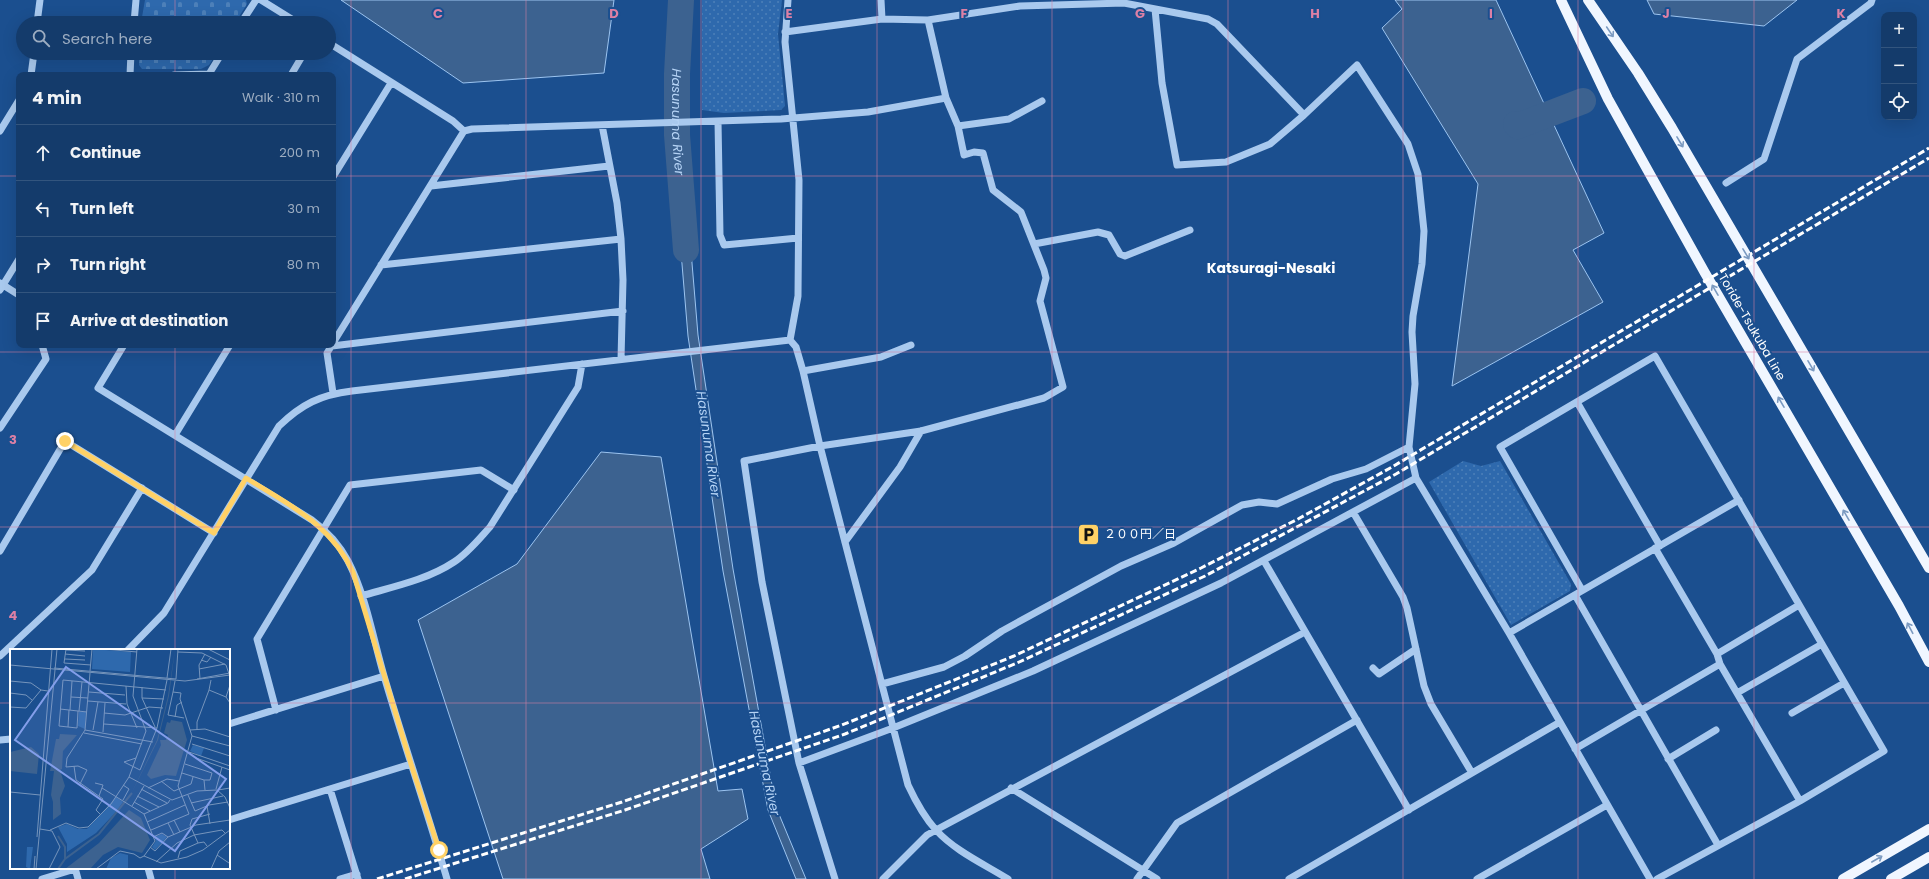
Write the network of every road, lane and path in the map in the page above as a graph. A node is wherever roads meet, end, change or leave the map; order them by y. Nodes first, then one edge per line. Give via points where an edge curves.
1 (40, 0) edge
2 (136, 0) edge
3 (256, 0) edge
4 (261, 0) edge
5 (788, 0) edge
6 (881, 0) edge
7 (1562, 0) edge
8 (1588, 0) edge
9 (1872, 0) edge
10 (1155, 8) junction
11 (38, 16) edge
12 (135, 16) edge
13 (246, 16) edge
14 (287, 16) edge
15 (882, 19) junction
16 (928, 20) junction
17 (785, 32) junction
18 (336, 47) edge
19 (33, 60) edge
20 (131, 60) edge
21 (218, 60) edge
22 (300, 60) edge
23 (31, 72) edge
24 (130, 72) edge
25 (210, 72) edge
26 (293, 72) edge
27 (391, 83) junction
28 (946, 98) junction
29 (1042, 101) dead end
30 (16, 105) edge
31 (1304, 116) junction
32 (793, 118) junction
33 (718, 121) junction
34 (602, 125) junction
35 (958, 126) junction
36 (0, 131) edge
37 (464, 131) junction
38 (609, 166) junction
39 (336, 172) edge
40 (1726, 183) dead end
41 (431, 186) junction
42 (1190, 230) dead end
43 (798, 238) junction
44 (621, 239) junction
45 (1034, 244) junction
46 (16, 264) edge
47 (381, 265) junction
48 (1, 286) edge
49 (16, 294) edge
50 (623, 311) junction
51 (336, 338) edge
52 (790, 340) junction
53 (336, 345) edge
54 (911, 345) dead end
55 (43, 348) edge
56 (122, 348) edge
57 (228, 348) edge
58 (330, 348) edge
59 (621, 359) junction
60 (582, 364) junction
61 (803, 371) junction
62 (333, 393) junction
63 (1577, 402) junction
64 (0, 428) edge
65 (921, 431) junction
66 (175, 435) junction
67 (820, 446) junction
68 (1409, 447) junction
69 (246, 478) junction
70 (1416, 478) junction
71 (142, 488) junction
72 (514, 490) junction
73 (1739, 500) junction
74 (1353, 512) junction
75 (324, 529) junction
76 (214, 533) junction
77 (845, 542) junction
78 (1658, 547) junction
79 (0, 551) edge
80 (1264, 561) junction
81 (1929, 568) edge
82 (1582, 590) junction
83 (1574, 595) junction
84 (361, 596) junction
85 (1799, 605) junction
86 (1305, 632) junction
87 (1509, 633) junction
88 (1822, 644) junction
89 (129, 649) edge
90 (1416, 649) junction
91 (1716, 654) junction
92 (0, 656) edge
93 (1929, 662) edge
94 (1720, 664) junction
95 (1373, 668) dead end
96 (384, 676) junction
97 (1844, 683) junction
98 (882, 684) junction
99 (1736, 693) junction
100 (276, 710) junction
101 (1641, 711) junction
102 (1792, 713) dead end
103 (1356, 720) junction
104 (1560, 722) junction
105 (230, 724) edge
106 (893, 728) junction
107 (1716, 730) dead end
108 (10, 739) edge
109 (0, 740) edge
110 (1575, 749) junction
111 (1668, 759) junction
112 (799, 763) junction
113 (411, 764) junction
114 (1472, 773) junction
115 (1011, 788) junction
116 (330, 789) junction
117 (1800, 801) junction
118 (1608, 805) junction
119 (1409, 810) junction
120 (230, 820) edge
121 (1929, 829) edge
122 (936, 830) junction
123 (1718, 845) junction
124 (1929, 857) edge
125 (72, 869) edge
126 (75, 869) edge
127 (148, 869) edge
128 (1143, 870) junction
129 (358, 876) edge
130 (42, 879) edge
131 (78, 879) edge
132 (151, 879) edge
133 (340, 879) edge
134 (447, 879) edge
135 (835, 879) edge
136 (883, 879) edge
137 (1008, 879) edge
138 (1137, 879) edge
139 (1157, 879) edge
140 (1289, 879) edge
141 (1477, 879) edge
142 (1650, 879) edge
143 (1657, 879) edge
144 (1843, 879) edge
145 (1891, 879) edge

1 - 11 street
2 - 12 street
3 - 13 street
4 - 14 street
5 - 17 street
6 - 15 street
93 -> 7 main road, Toride-Tsukuba Line via 1608,99
8 -> 81 main road via 1672,128
9 - 40 street via 1798,59 1764,159
10 - 16 street via 1124,3 1020,6
10 - 31 street via 1208,19 1217,24
10 - 31 street via 1162,84 1178,165 1226,162 1270,144
15 - 16 street
15 - 17 street
16 - 28 street
17 - 32 street
18 - 27 street
19 - 23 street
20 - 24 street
21 - 25 street
22 - 26 street
27 - 37 street via 453,121
27 - 39 street
28 - 32 street via 868,112
28 - 35 street
29 - 35 street via 1009,119
30 - 36 street
31 - 68 street via 1357,65 1408,144 1418,174 1424,231 1422,264 1413,316 1415,384
32 - 33 street
32 - 43 street via 799,180
33 - 34 street
33 - 43 street via 720,234 724,245
34 - 37 street
34 - 38 street
35 - 45 street via 964,155 983,152 993,190 1021,212
37 - 41 street
38 - 41 street
38 - 44 street
41 - 47 street
42 - 45 street via 1125,256 1120,254 1109,235 1098,232
43 - 52 street via 798,296
44 - 47 street
44 - 50 street
45 - 65 street via 1046,278 1040,301 1063,387 1044,398
46 - 48 street
47 - 51 street
48 - 49 street
50 - 53 street
50 - 59 street
52 - 59 street
52 - 61 street via 796,347
54 - 61 street via 881,357
55 - 64 street via 46,359
56 - 66 street via 98,388
57 - 66 street
58 - 62 street via 327,353
59 - 60 street
60 - 62 street
60 - 72 street via 578,387
61 - 67 street
62 - 69 street via 313,400 294,412 279,426
63 - 73 street via 1655,356
63 - 78 street
63 - 82 street via 1500,447
65 - 67 street
65 - 77 street via 891,479
66 - 69 street
67 - 77 street
67 - 112 street via 744,461 762,582
68 - 70 street
68 - 98 street via 1366,469 1332,479 1277,504 1259,502 1242,505 1174,543 1121,566 1002,631 944,667
69 - 75 street
69 - 76 street
70 - 74 street
70 - 87 street
71 - 76 street
71 - 79 street via 65,441
71 - 92 street via 92,570
72 - 75 street via 482,470 350,486
72 - 84 street via 490,527 455,561 433,573
73 - 78 street
73 - 85 street
74 - 80 street
74 - 90 street via 1403,597
75 - 84 street via 343,551
75 - 100 street via 257,639
76 - 89 street via 164,613
77 - 98 street
78 - 82 street
78 - 91 street
80 - 86 street
80 - 106 street via 1033,671
82 - 83 street
83 - 87 street
83 - 101 street
84 - 96 street
85 - 88 street
85 - 91 street
86 - 103 street
86 - 115 street
87 - 104 street
88 - 97 street
88 - 99 street
90 - 95 street via 1379,674
90 - 114 street via 1424,686 1431,704
91 - 94 street
94 - 99 street
94 - 101 street
96 - 100 street
96 - 113 street
97 - 102 street
97 - 117 street via 1884,751
98 - 106 street
99 - 117 street
100 - 105 street
101 - 110 street
101 - 111 street
103 - 119 street
103 - 128 street via 1177,822
104 - 110 street
104 - 114 street
106 - 112 street
106 - 122 street via 908,784 920,808
107 - 111 street
108 - 109 street
110 - 118 street
111 - 123 street
112 - 135 street
113 - 116 street
113 - 134 street
114 - 119 street
115 - 122 street
115 - 128 street
116 - 120 street
116 - 129 street
117 - 123 street
118 - 141 street
118 - 142 street
119 - 140 street
144 -> 121 main road
122 - 136 street via 927,835
122 - 137 street via 953,845
123 - 143 street
124 - 145 main road
125 - 130 street
126 - 131 street
127 - 132 street
128 - 138 street
128 - 139 street
129 - 133 street

